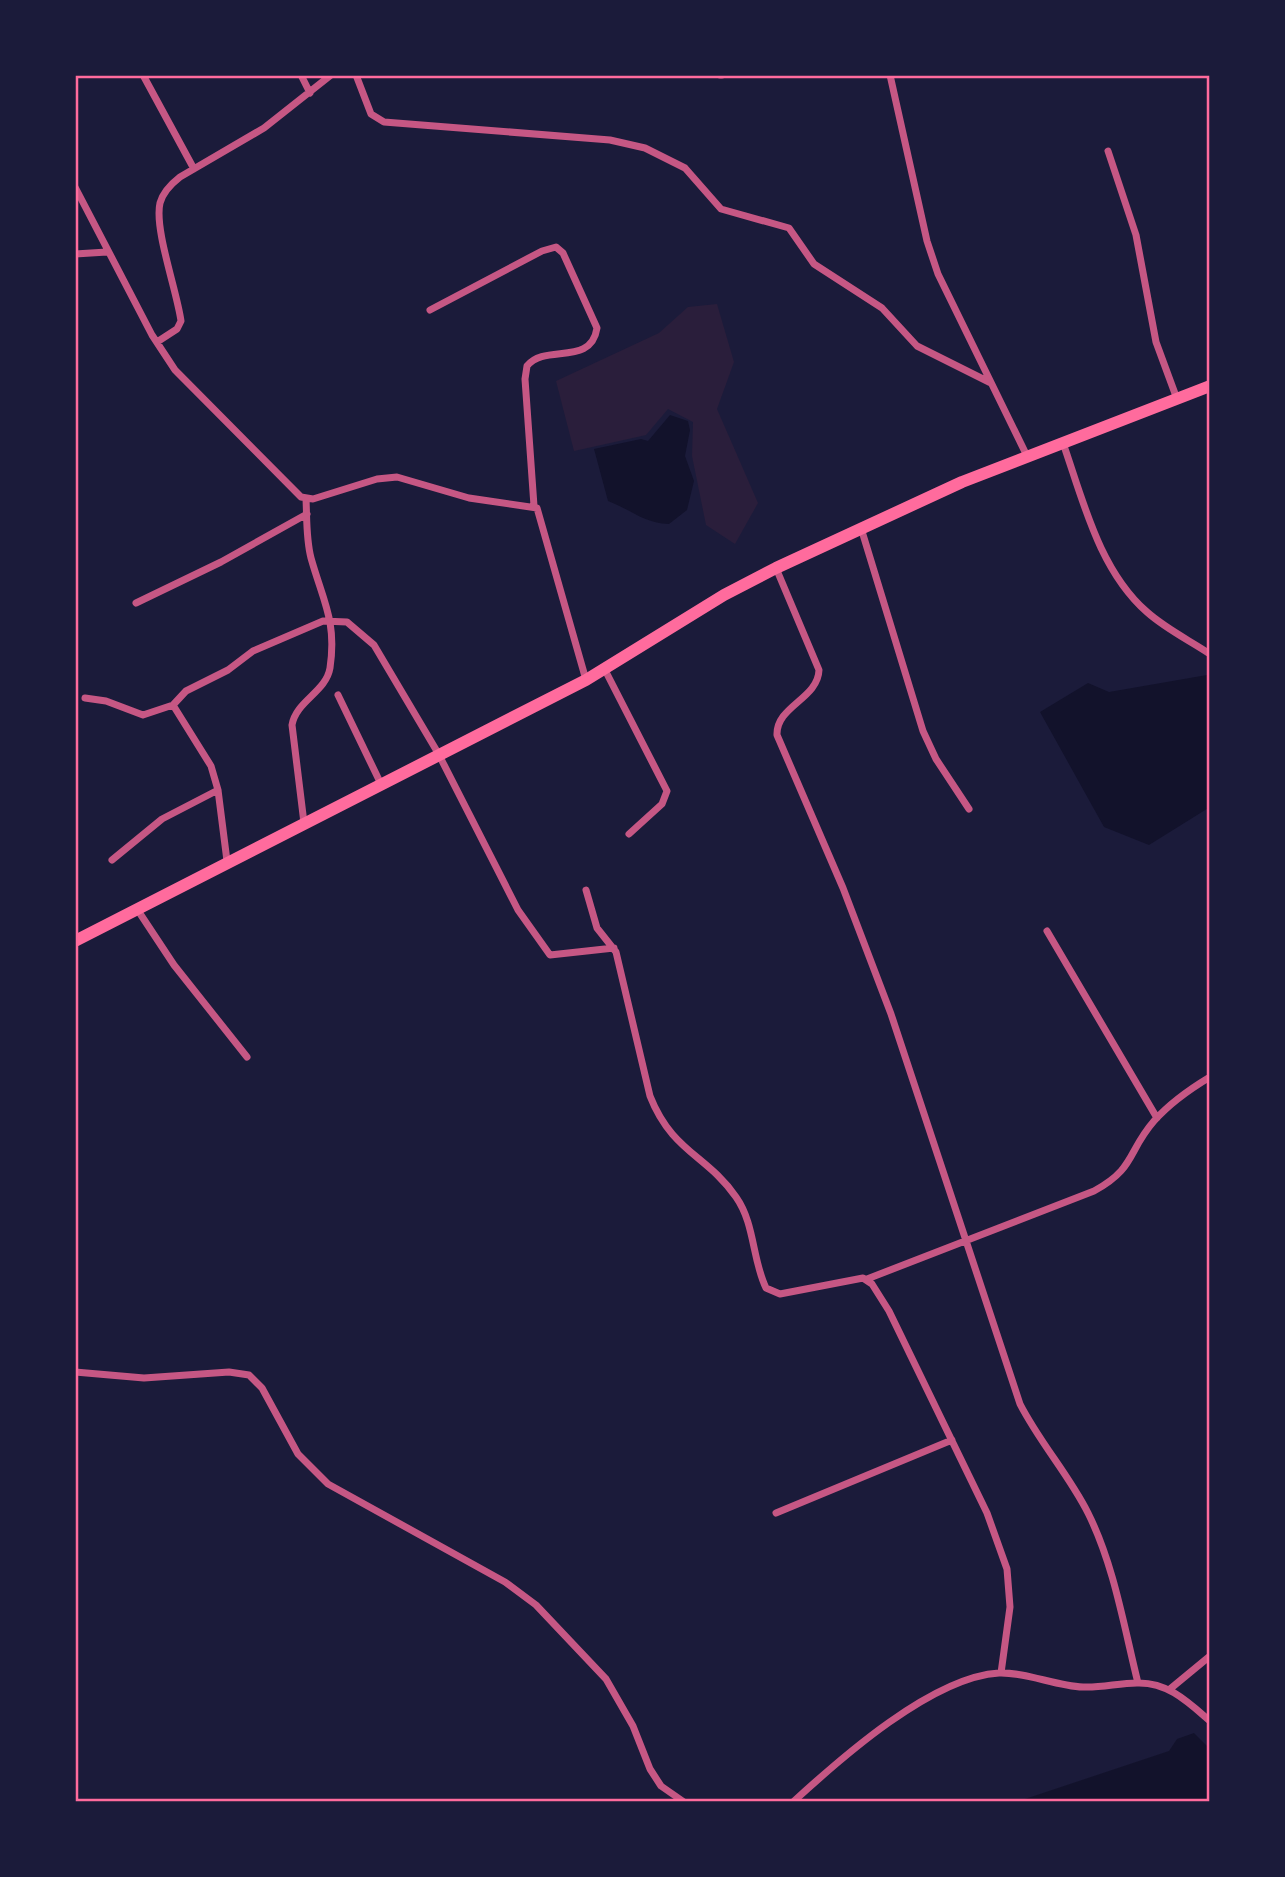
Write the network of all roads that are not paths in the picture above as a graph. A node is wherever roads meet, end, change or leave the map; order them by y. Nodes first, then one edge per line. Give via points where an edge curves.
1 (144, 75) edge
2 (301, 75) edge
3 (331, 75) edge
4 (356, 75) edge
5 (890, 75) edge
6 (310, 93) junction
7 (1108, 151) dead end
8 (194, 169) junction
9 (75, 187) edge
10 (107, 252) junction
11 (75, 254) edge
12 (430, 310) dead end
13 (157, 342) junction
14 (989, 382) junction
15 (1210, 386) edge
16 (1178, 400) junction
17 (1063, 443) junction
18 (1027, 456) junction
19 (306, 499) junction
20 (534, 506) junction
21 (307, 514) junction
22 (861, 528) junction
23 (776, 568) junction
24 (136, 603) dead end
25 (333, 624) junction
26 (1210, 654) edge
27 (604, 668) junction
28 (586, 680) junction
29 (338, 695) dead end
30 (85, 698) dead end
31 (173, 705) junction
32 (438, 753) junction
33 (380, 782) junction
34 (218, 790) junction
35 (970, 809) dead end
36 (304, 823) junction
37 (629, 834) dead end
38 (112, 860) dead end
39 (227, 861) junction
40 (586, 890) dead end
41 (137, 909) junction
42 (1047, 931) dead end
43 (75, 940) edge
44 (614, 948) junction
45 (247, 1057) dead end
46 (1210, 1077) edge
47 (1157, 1118) junction
48 (967, 1242) junction
49 (867, 1279) junction
50 (75, 1372) edge
51 (952, 1440) junction
52 (776, 1513) dead end
53 (1210, 1656) edge
54 (1001, 1673) junction
55 (1138, 1683) junction
56 (1170, 1689) junction
57 (1210, 1721) edge
58 (684, 1802) edge
59 (793, 1802) edge

1 - 8 street
2 - 6 street
3 - 6 street
4 - 14 street via 371,114 384,122 610,140 655,153 691,172 721,209 789,228 814,264 882,308 917,346
5 - 14 street via 931,252
6 - 8 street via 264,128
7 - 16 street via 1136,235 1156,342
8 - 13 street via 165,191 159,206 181,321 180,327
9 - 10 street
10 - 11 street
10 - 13 street
12 - 20 street via 542,251 556,247 563,253 597,328 593,341 581,351 540,356 527,366
13 - 19 street via 192,389
14 - 18 street
15 - 16 main road
16 - 17 main road
17 - 18 main road
17 - 26 street via 1090,520 1123,585 1146,611
18 - 22 main road
19 - 20 street via 397,477 469,498
19 - 21 street
20 - 28 street via 541,514
21 - 24 street
21 - 25 street via 310,556
22 - 23 main road
22 - 35 street via 925,738
23 - 27 main road
23 - 48 street via 819,670 812,688 779,721 777,735 891,1014
25 - 31 street via 323,621 253,651 186,691
25 - 32 street via 347,622 374,645
25 - 36 street via 328,676 292,725
27 - 28 main road
27 - 37 street via 667,791 662,804
28 - 32 main road
29 - 33 street
30 - 31 street via 143,715
31 - 34 street via 211,766
32 - 33 main road
32 - 44 street via 518,910 550,955
33 - 36 main road
34 - 38 street via 162,819
34 - 39 street
36 - 39 main road
39 - 41 main road
40 - 44 street via 597,928
41 - 43 main road
41 - 45 street via 174,965
42 - 47 street
44 - 49 street via 658,1116 678,1143 739,1201 766,1288 780,1294 858,1277
46 - 47 street
47 - 48 street via 1127,1167 1112,1181
48 - 49 street
48 - 55 street via 1020,1404 1088,1513 1100,1541
49 - 51 street via 889,1311
50 - 58 street via 144,1378 229,1372 249,1375 262,1388 298,1454 328,1484 505,1582 558,1625 607,1679 661,1786
51 - 52 street
51 - 54 street via 987,1513 1007,1569 1010,1606
53 - 56 street
54 - 55 street via 1084,1687
54 - 59 street via 962,1682 915,1708 848,1752
55 - 56 street
56 - 57 street

